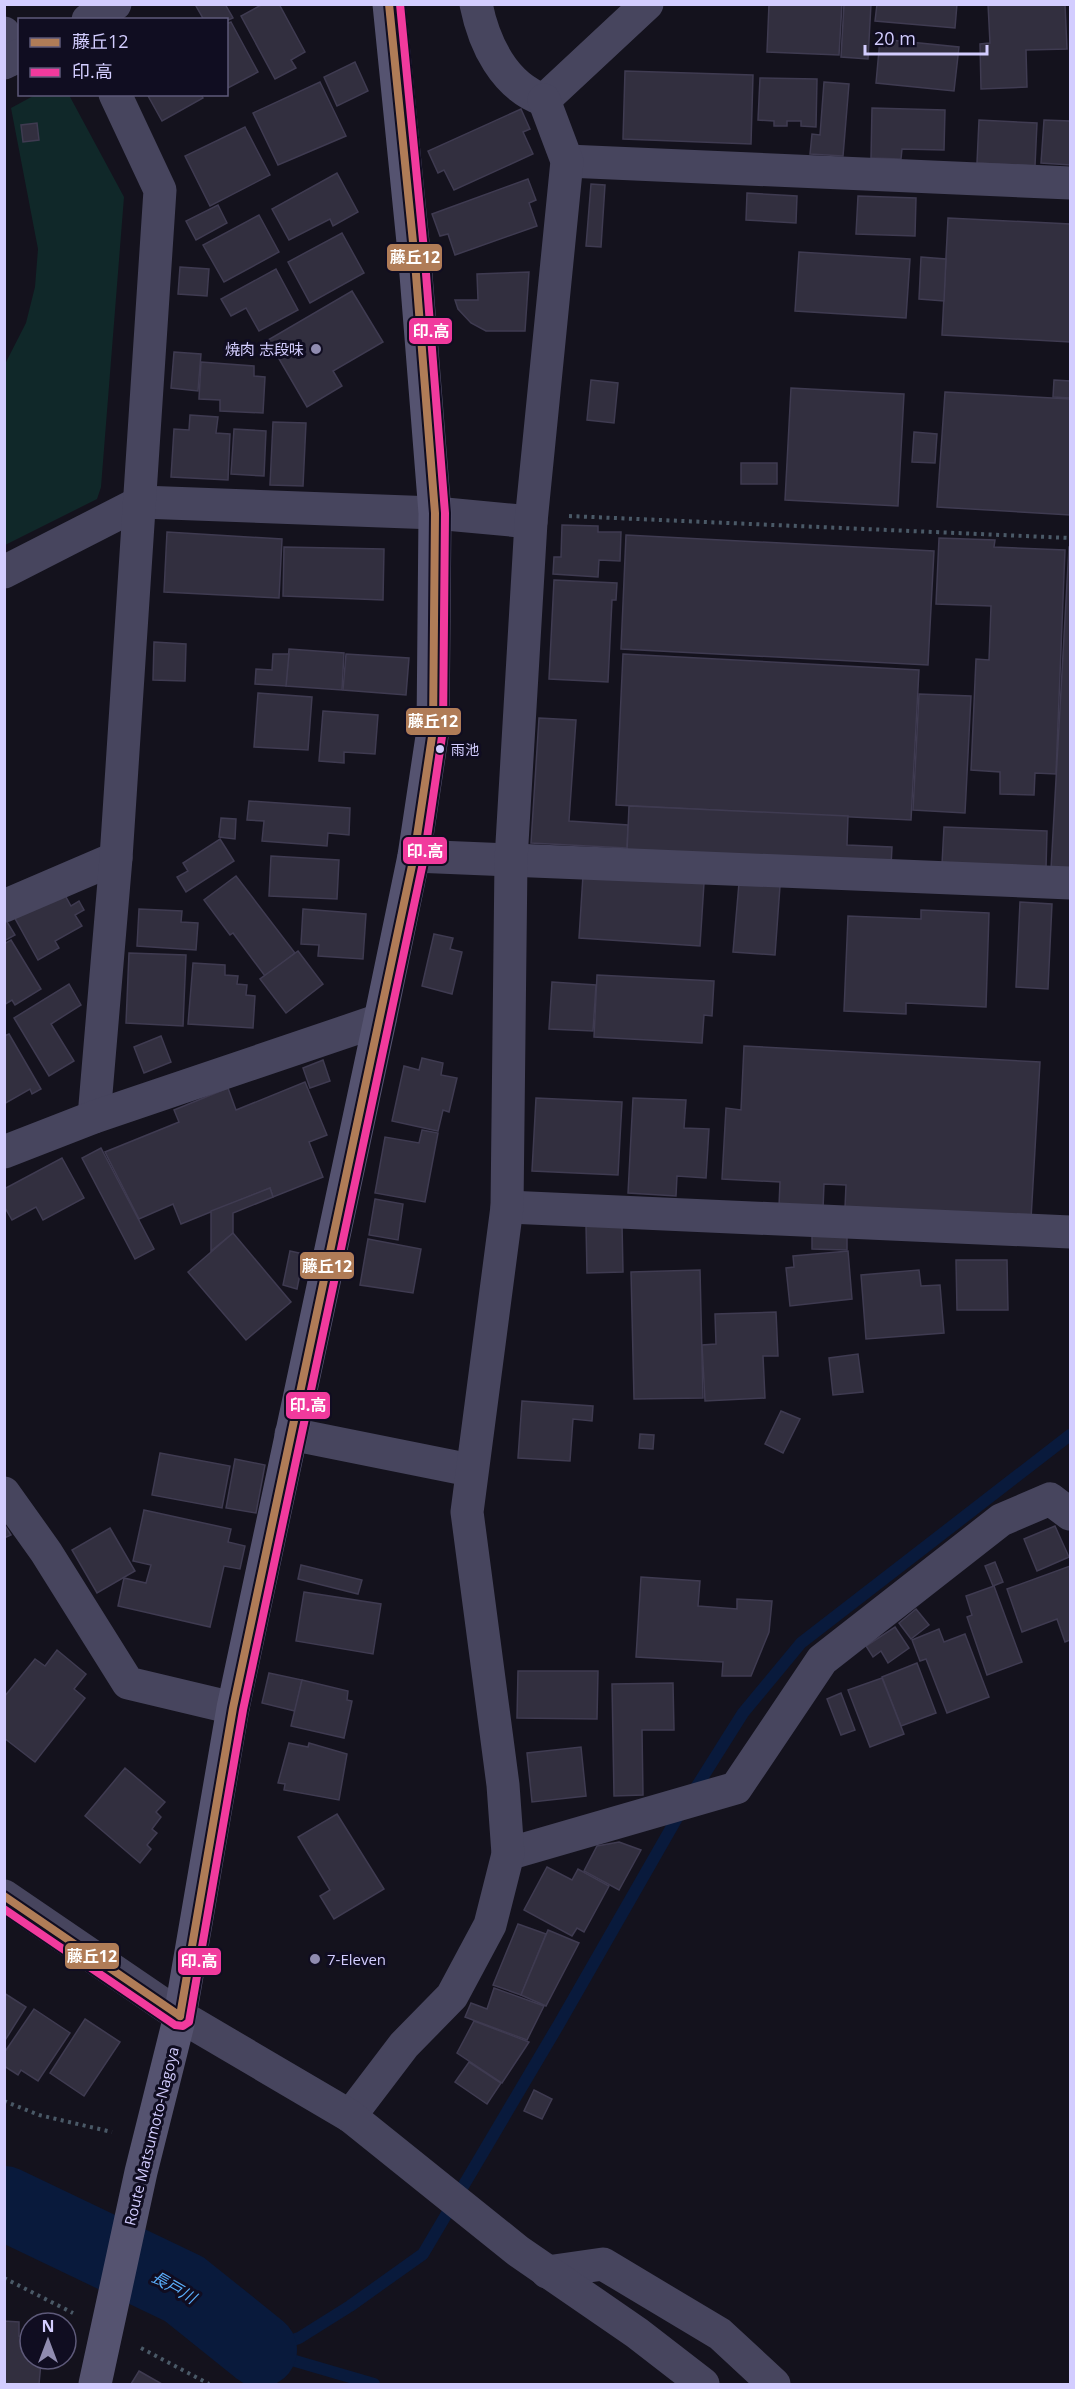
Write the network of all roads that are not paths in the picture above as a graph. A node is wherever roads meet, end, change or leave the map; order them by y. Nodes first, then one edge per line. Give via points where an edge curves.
1 (115, 4) edge
2 (388, 4) edge
3 (476, 4) edge
4 (647, 4) edge
5 (91, 18) edge
6 (115, 96) edge
7 (544, 100) junction
8 (567, 161) junction
9 (1071, 183) edge
10 (141, 502) junction
11 (435, 513) junction
12 (532, 519) junction
13 (4, 572) edge
14 (414, 856) junction
15 (116, 858) junction
16 (511, 860) junction
17 (1071, 883) edge
18 (4, 906) edge
19 (380, 1020) junction
20 (94, 1117) junction
21 (4, 1152) edge
22 (507, 1207) junction
23 (1071, 1232) edge
24 (291, 1434) junction
25 (471, 1470) junction
26 (4, 1493) edge
27 (1071, 1514) edge
28 (232, 1708) junction
29 (508, 1854) junction
30 (4, 1896) edge
31 (180, 2016) junction
32 (350, 2116) junction
33 (547, 2272) junction
34 (95, 2385) edge
35 (703, 2385) edge
36 (774, 2385) edge

1 - 5 street
2 - 11 main road, Route Matsumoto-Nagoya via 416,262
3 - 7 street via 502,72 531,95
4 - 7 street
6 - 10 street via 160,190
7 - 8 street
8 - 9 street
8 - 12 street
10 - 11 street
10 - 13 street
10 - 15 street
11 - 12 street
11 - 14 main road, Route Matsumoto-Nagoya via 433,730
12 - 16 street
14 - 16 street
14 - 19 main road, Route Matsumoto-Nagoya
15 - 18 street
15 - 20 street
16 - 17 street
16 - 22 street
19 - 20 street
19 - 24 main road, Route Matsumoto-Nagoya
20 - 21 street
22 - 23 street
22 - 25 street
24 - 25 street
24 - 28 main road, Route Matsumoto-Nagoya
25 - 29 street via 467,1512 503,1785
26 - 28 street via 128,1683
27 - 29 street via 1050,1499 1001,1520 822,1660 736,1788
28 - 31 main road, Route Matsumoto-Nagoya
29 - 32 street via 490,1925 452,1996 404,2045
30 - 31 street
31 - 32 street
31 - 34 main road, Route Matsumoto-Nagoya
32 - 33 street
33 - 35 street via 637,2333
33 - 36 street via 603,2264 720,2334

